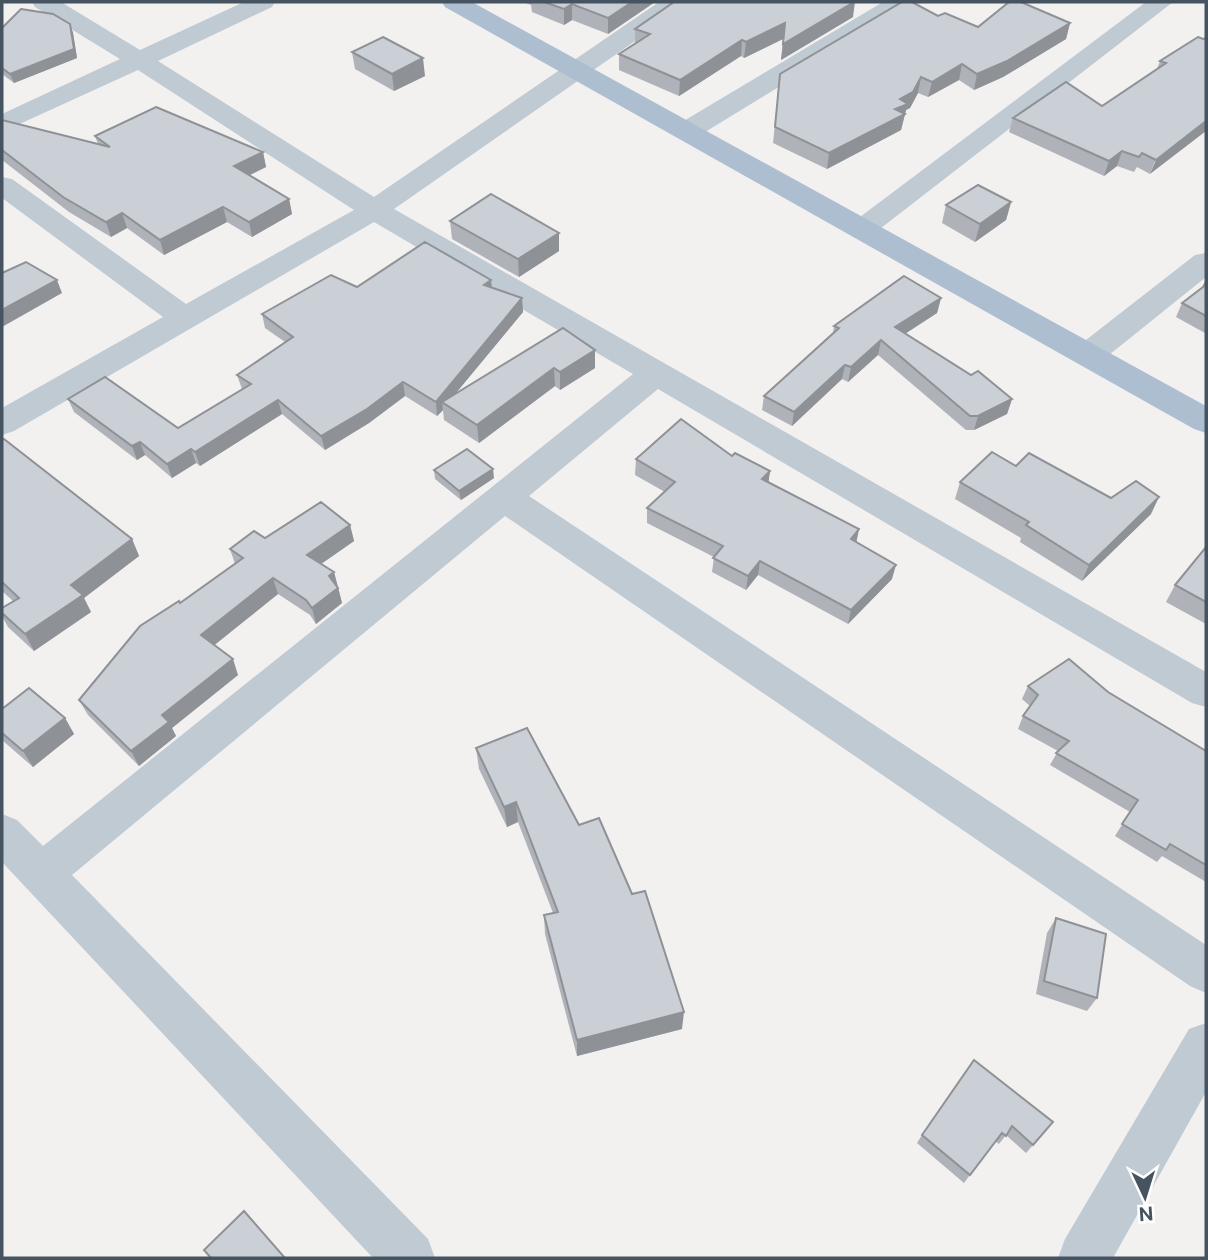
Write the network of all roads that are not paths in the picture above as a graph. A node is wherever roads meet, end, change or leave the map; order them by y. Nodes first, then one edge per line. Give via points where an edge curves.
1 (44, 2) edge
2 (263, 2) edge
3 (454, 2) edge
4 (675, 2) edge
5 (900, 2) edge
6 (1161, 2) edge
7 (141, 61) junction
8 (578, 71) junction
9 (2, 124) edge
10 (687, 131) junction
11 (2, 185) edge
12 (374, 210) junction
13 (862, 229) junction
14 (1206, 262) edge
15 (185, 318) junction
16 (1088, 355) junction
17 (656, 373) junction
18 (1206, 421) edge
19 (2, 423) edge
20 (504, 497) junction
21 (1206, 691) edge
22 (2, 833) edge
23 (41, 874) junction
24 (1206, 971) edge
25 (1206, 1046) edge
26 (409, 1258) edge
27 (1084, 1258) edge

1 - 7 street
2 - 7 street
3 - 8 main road
4 - 8 street
5 - 10 street
6 - 13 street
7 - 9 street
7 - 12 street
8 - 10 main road
8 - 12 street
10 - 13 main road
11 - 15 street
12 - 15 street
12 - 17 street
13 - 16 main road
14 - 16 street
15 - 19 street
16 - 18 main road
17 - 20 street
17 - 21 street
20 - 23 street
20 - 24 street
22 - 23 street
23 - 26 street
25 - 27 street

